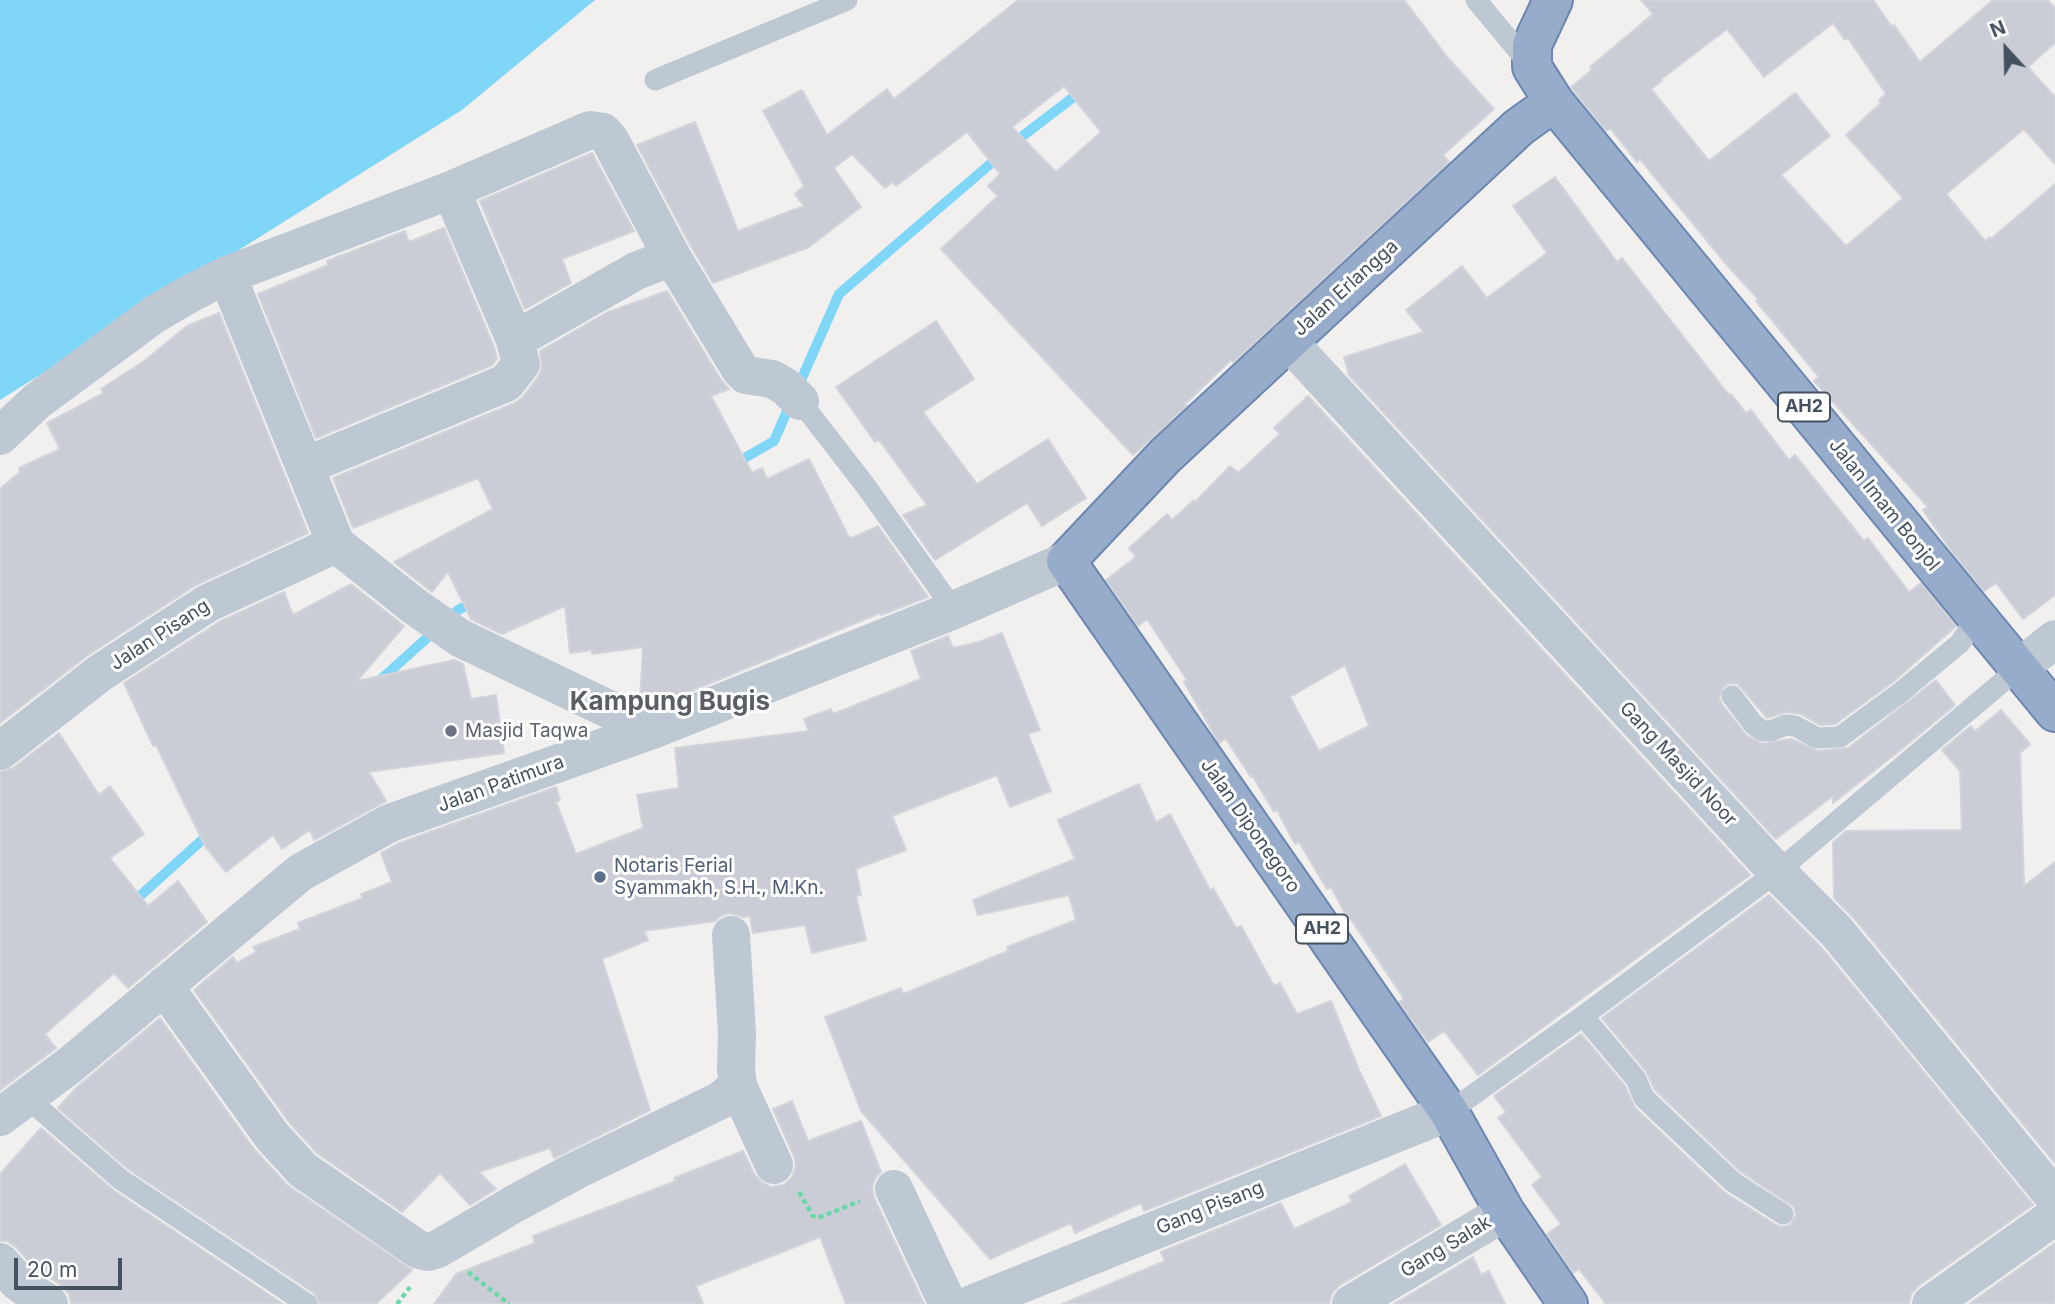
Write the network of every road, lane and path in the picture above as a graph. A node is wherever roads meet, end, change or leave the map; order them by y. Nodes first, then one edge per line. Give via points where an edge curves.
1 (847, 0) edge
2 (1476, 0) edge
3 (1553, 0) edge
4 (1532, 67) junction
5 (655, 80) dead end
6 (1554, 102) junction
7 (451, 190) junction
8 (672, 257) junction
9 (227, 275) junction
10 (515, 340) junction
11 (1288, 341) junction
12 (793, 394) joint
13 (0, 436) edge
14 (305, 466) junction
15 (336, 544) junction
16 (1066, 561) junction
17 (954, 610) junction
18 (1977, 618) junction
19 (2055, 639) edge
20 (2019, 668) junction
21 (1732, 696) dead end
22 (2055, 712) edge
23 (652, 730) junction
24 (0, 751) edge
25 (1777, 872) junction
26 (731, 935) dead end
27 (164, 986) junction
28 (1583, 1016) junction
29 (738, 1086) junction
30 (13, 1107) edge
31 (1449, 1112) junction
32 (774, 1165) joint
33 (894, 1189) joint
34 (2055, 1198) edge
35 (1505, 1212) junction
36 (1783, 1214) dead end
37 (2055, 1216) edge
38 (438, 1249) junction
39 (0, 1262) edge
40 (49, 1304) edge
41 (307, 1304) edge
42 (509, 1304) edge
43 (948, 1304) edge
44 (972, 1304) edge
45 (1351, 1304) edge
46 (1568, 1304) edge
47 (1931, 1304) edge

1 - 5 lane
2 - 4 lane
3 - 4 highway via 1532,45
4 - 6 highway
6 - 11 highway, Jalan Erlangga via 1519,127
6 - 18 highway, Jalan Imam Bonjol / AH2
7 - 8 street via 597,130 607,135
7 - 9 street
7 - 10 street
8 - 10 street via 636,271
8 - 12 street via 740,369 746,375 772,379
9 - 13 street via 155,314 37,401
9 - 14 street
10 - 14 street via 521,364 506,383
11 - 16 highway, Jalan Erlangga via 1165,456
11 - 25 street, Gang Masjid Noor
12 - 17 lane
14 - 15 street
15 - 23 street via 460,638
15 - 24 street, Jalan Pisang via 208,603 100,673
16 - 17 street, Jalan Patimura
16 - 31 highway, Jalan Diponegoro / AH2
17 - 23 street, Jalan Patimura
18 - 20 highway, Jalan Imam Bonjol / AH2
18 - 21 lane via 1960,643 1840,737 1817,738 1786,725 1763,731
19 - 20 street
20 - 22 highway, Jalan Imam Bonjol / AH2
20 - 25 lane
23 - 27 street, Jalan Patimura via 390,823 301,872
25 - 28 lane
25 - 34 street, Gang Masjid Noor via 1837,932
26 - 29 street
27 - 30 street, Jalan Patimura
27 - 38 street via 264,1126 303,1170 419,1250
28 - 31 lane
28 - 36 lane via 1636,1079 1644,1098 1733,1182
29 - 32 street
29 - 38 street via 721,1100 575,1171
30 - 41 lane
31 - 35 highway, Jalan Diponegoro / AH2
31 - 44 street, Gang Pisang
32 - 33 path via 791,1177 818,1218
33 - 43 street
35 - 45 street, Gang Salak
35 - 46 highway, Jalan Diponegoro / AH2
37 - 47 street
38 - 42 path
39 - 40 street

